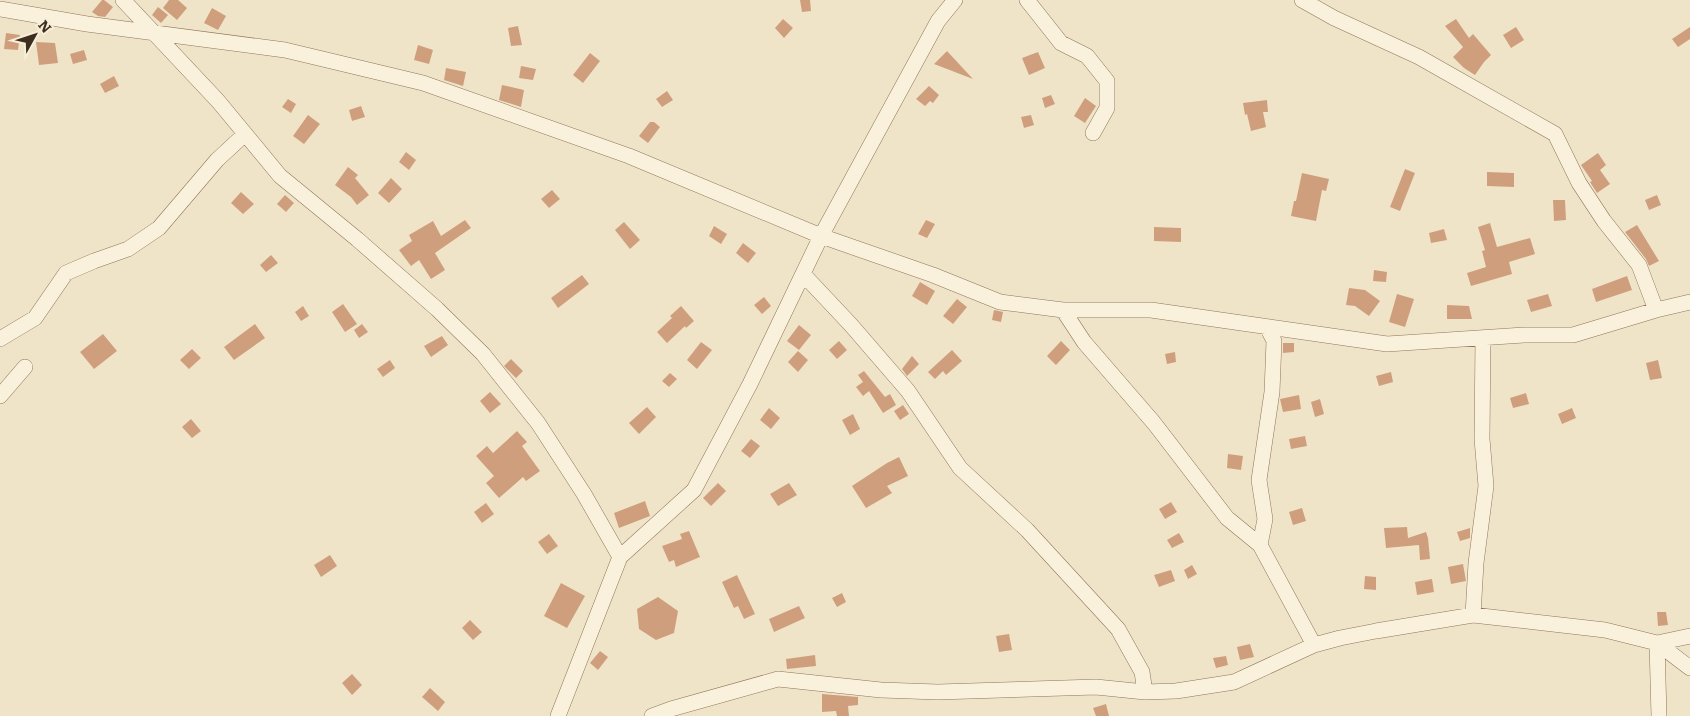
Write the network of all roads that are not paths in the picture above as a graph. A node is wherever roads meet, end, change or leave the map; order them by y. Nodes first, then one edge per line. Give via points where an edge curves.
1 (123, 0) edge
2 (955, 0) edge
3 (1027, 0) edge
4 (1302, 0) edge
5 (0, 10) edge
6 (155, 32) junction
7 (1093, 133) dead end
8 (245, 134) junction
9 (822, 236) junction
10 (803, 274) junction
11 (1690, 302) edge
12 (1063, 310) junction
13 (1656, 310) junction
14 (1267, 327) junction
15 (1483, 338) junction
16 (0, 339) edge
17 (24, 367) dead end
18 (0, 396) edge
19 (1260, 545) junction
20 (620, 557) junction
21 (1473, 615) junction
22 (1690, 636) edge
23 (1657, 643) junction
24 (1314, 645) junction
25 (1690, 668) edge
26 (1145, 692) junction
27 (558, 716) edge
28 (652, 716) edge
29 (1659, 716) edge

1 - 6 street
2 - 9 street via 938,21
3 - 7 street via 1061,43 1087,56 1107,80 1107,108
4 - 13 street via 1419,57 1555,134 1579,183 1639,265
5 - 6 street
6 - 8 street
6 - 9 street via 285,50 423,83 629,156
8 - 16 street via 217,160 159,228 128,250 66,273 35,318
8 - 20 street via 280,176 437,309 483,354 538,423
9 - 10 street
9 - 12 street via 1000,302
10 - 20 street via 694,490
10 - 26 street via 908,391 960,468 1027,530 1118,629 1142,672
11 - 13 street
12 - 14 street via 1151,310
12 - 19 street via 1084,342 1154,423 1227,518
13 - 15 street via 1573,335
14 - 15 street via 1388,344
14 - 19 street via 1274,341 1274,350 1272,392 1259,480 1265,518
15 - 21 street via 1482,439 1486,486
17 - 18 street
19 - 24 street
20 - 27 street
21 - 23 street via 1605,630
21 - 24 street
22 - 23 street
23 - 25 street
23 - 29 street
24 - 26 street via 1234,682
26 - 28 street via 1096,687 938,692 778,680

